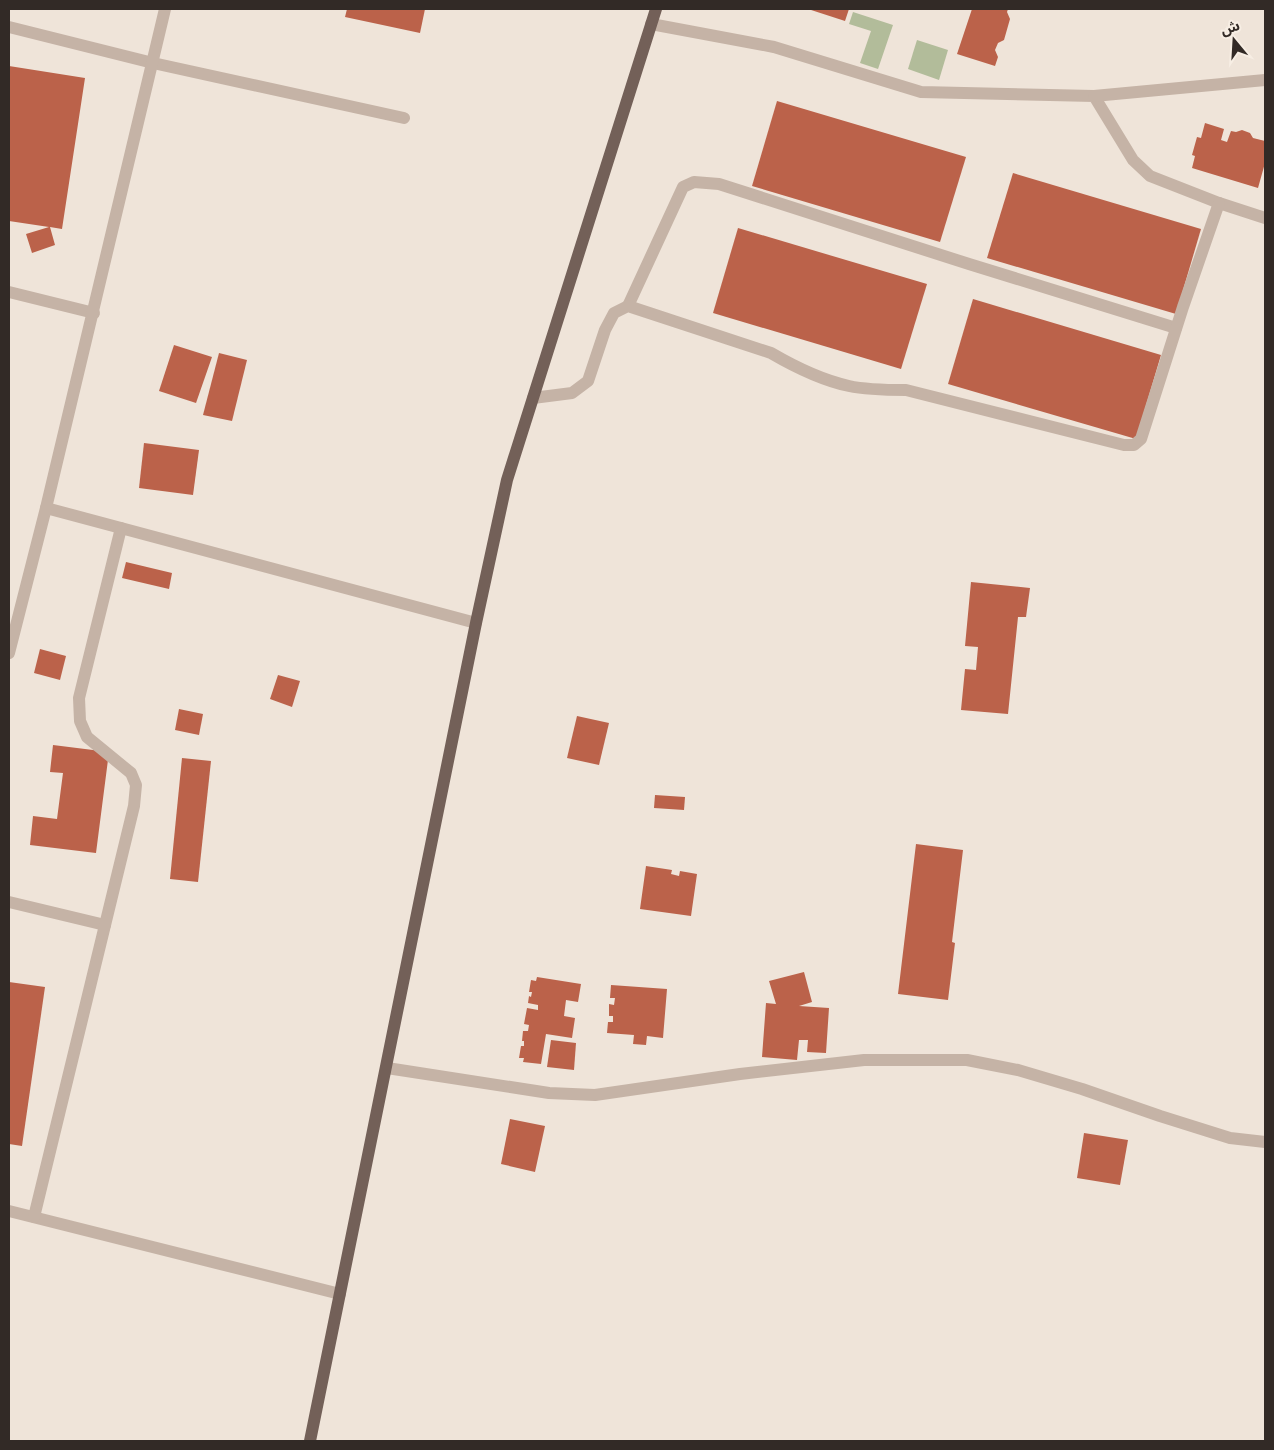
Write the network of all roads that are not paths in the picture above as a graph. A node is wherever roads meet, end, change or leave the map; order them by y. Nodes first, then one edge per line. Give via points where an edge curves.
1 (166, 9) edge
2 (656, 9) edge
3 (651, 24) junction
4 (9, 27) edge
5 (153, 63) junction
6 (1265, 80) edge
7 (1094, 96) junction
8 (404, 118) dead end
9 (1219, 203) junction
10 (1265, 218) edge
11 (9, 292) edge
12 (628, 306) junction
13 (94, 313) junction
14 (1176, 328) junction
15 (533, 398) junction
16 (46, 508) junction
17 (121, 528) junction
18 (476, 624) junction
19 (9, 653) edge
20 (9, 902) edge
21 (105, 926) junction
22 (387, 1068) junction
23 (1265, 1142) edge
24 (9, 1211) edge
25 (34, 1218) junction
26 (340, 1294) junction
27 (310, 1441) edge

1 - 5 street
2 - 3 main road
3 - 7 street via 774,47 921,92
3 - 15 main road
4 - 5 street
5 - 8 street
5 - 13 street
6 - 7 street
7 - 9 street via 1133,160 1150,176
9 - 10 street
9 - 14 street
11 - 13 street
12 - 14 street via 683,187 694,182 719,184
12 - 14 street via 771,353 792,365 849,386 906,390 1124,446 1134,445 1141,439
12 - 15 street via 614,312 609,321 588,381 572,393
13 - 16 street
15 - 18 main road via 507,480
16 - 17 street
16 - 19 street
17 - 18 street
17 - 21 street via 78,698 80,721 87,737 131,773 136,785 134,806
18 - 22 main road
20 - 21 street
21 - 25 street
22 - 23 street via 548,1093 595,1094 864,1060 967,1060 1018,1070 1230,1138
22 - 26 main road
24 - 25 street
25 - 26 street
26 - 27 main road

